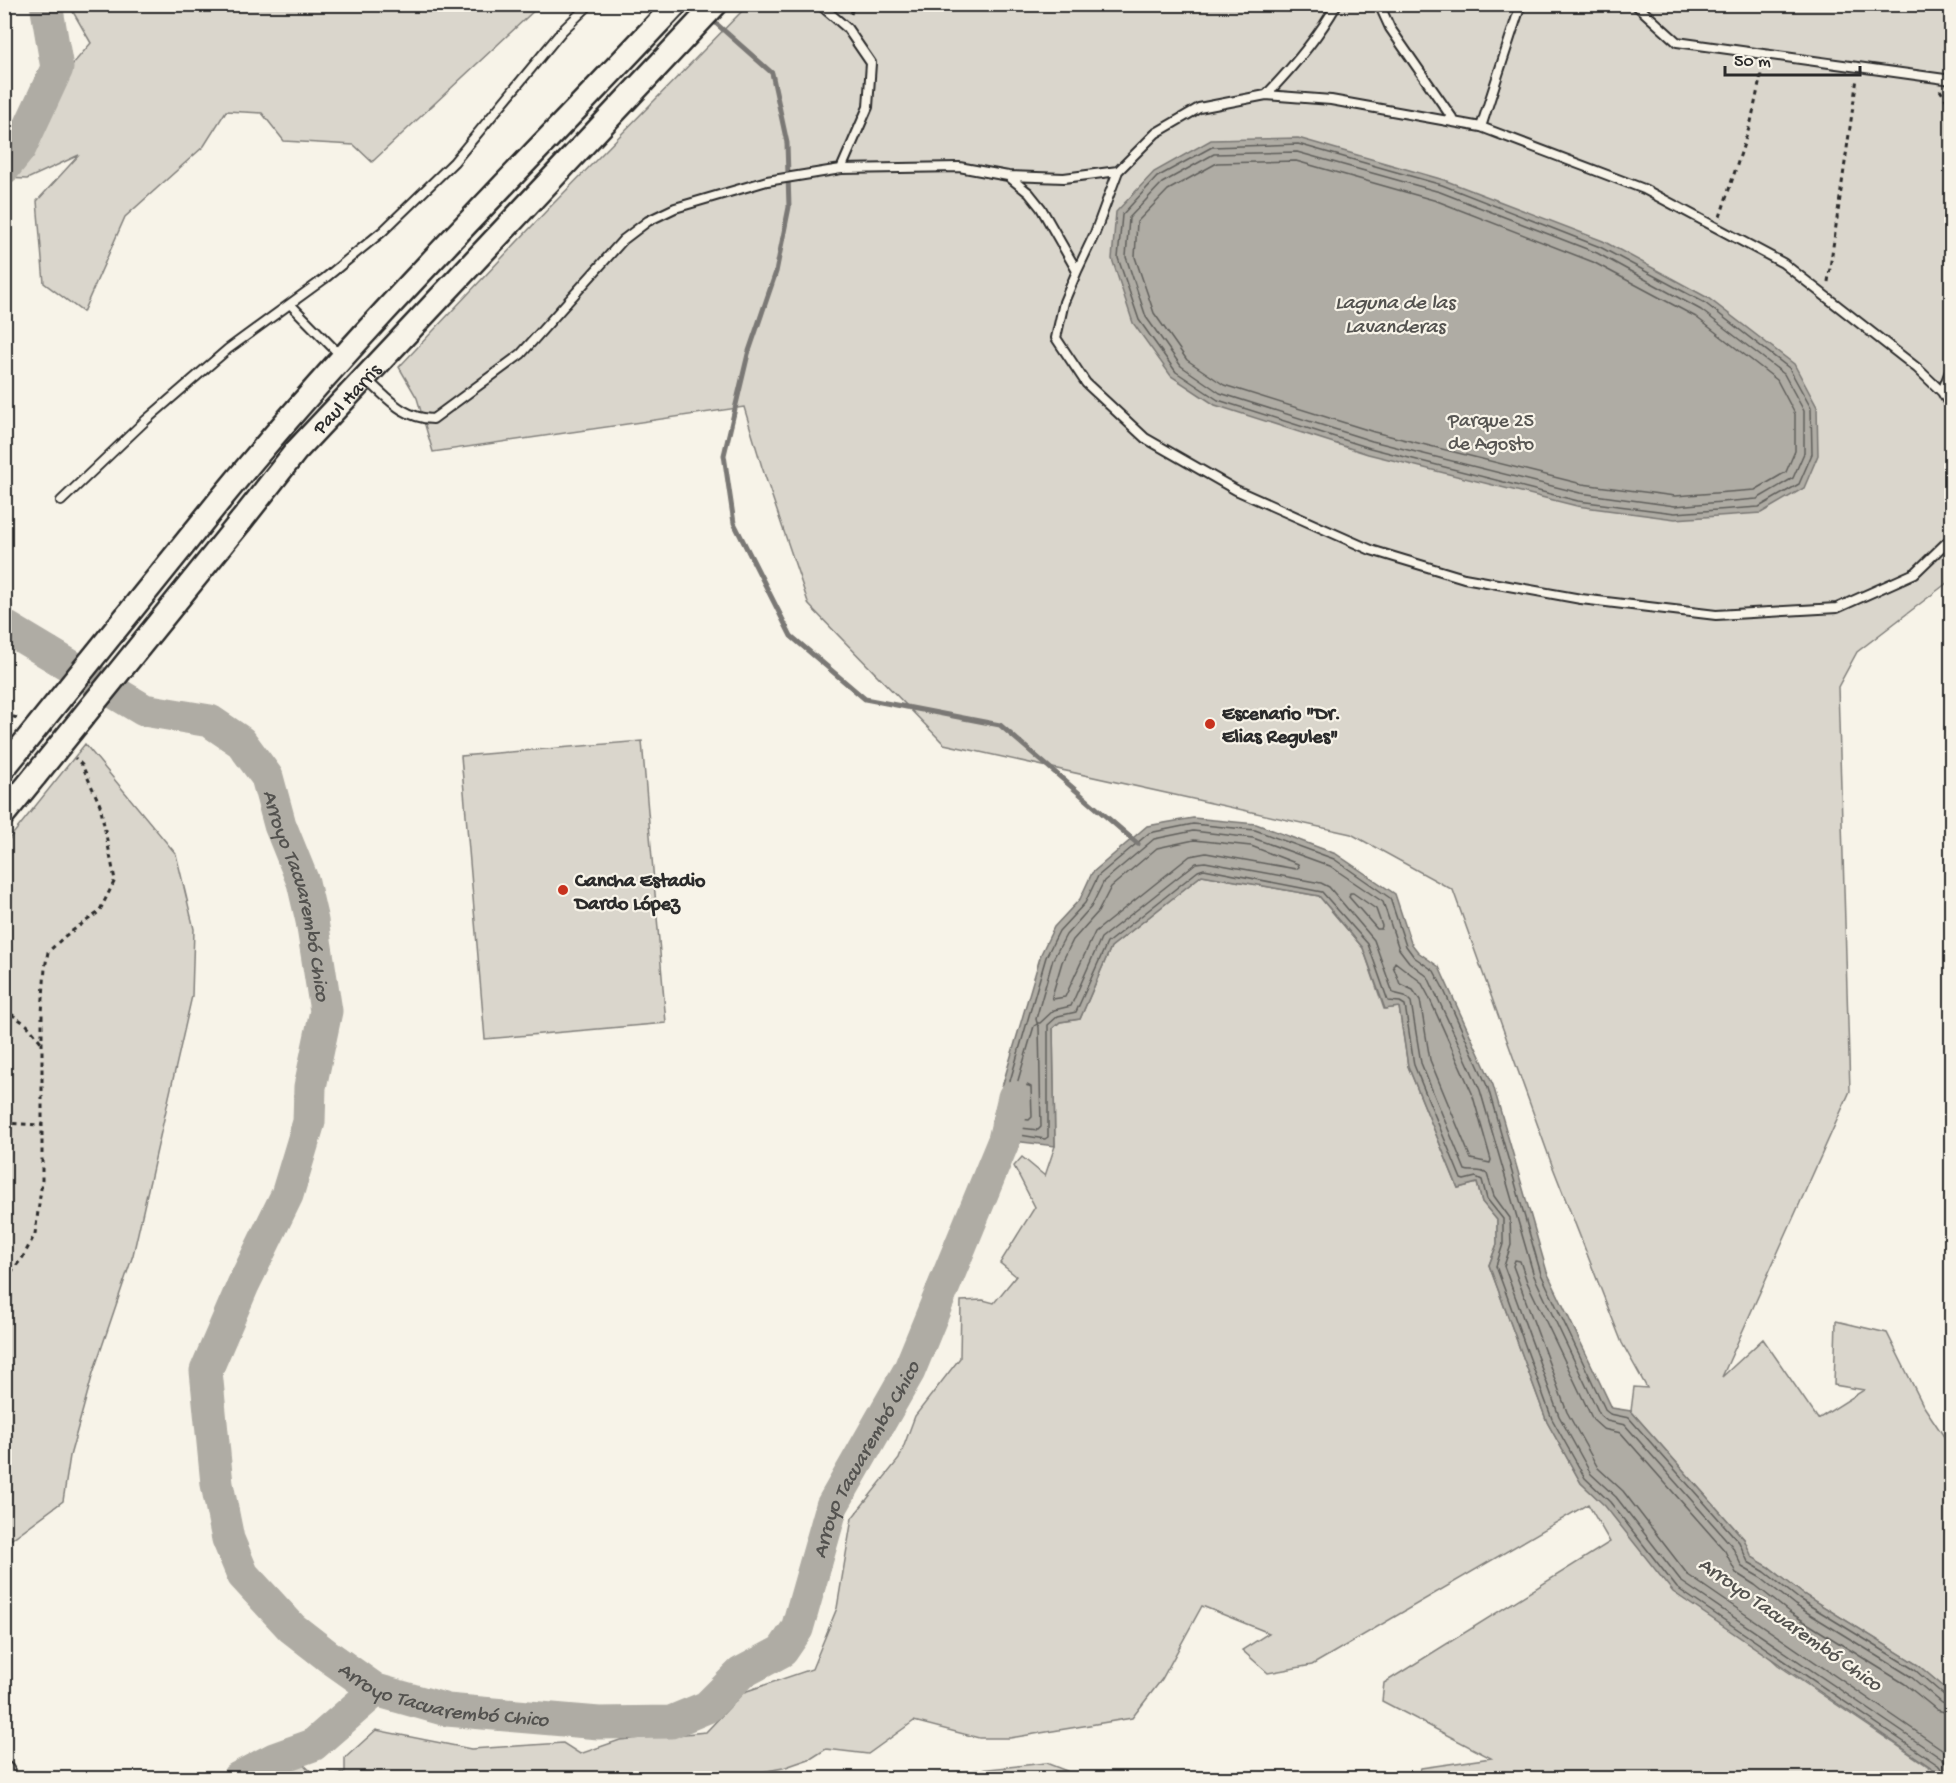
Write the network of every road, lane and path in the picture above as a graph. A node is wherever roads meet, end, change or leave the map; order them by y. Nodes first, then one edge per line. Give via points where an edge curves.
1 (590, 4) edge
2 (676, 4) edge
3 (716, 4) edge
4 (819, 4) edge
5 (1337, 4) edge
6 (1379, 4) edge
7 (1521, 4) edge
8 (1635, 4) edge
9 (1765, 54) junction
10 (1858, 67) junction
11 (1952, 80) edge
12 (1266, 95) junction
13 (1455, 122) junction
14 (1481, 127) junction
15 (841, 169) junction
16 (1118, 171) junction
17 (1008, 176) junction
18 (1716, 227) junction
19 (1077, 271) junction
20 (1826, 296) junction
21 (290, 304) junction
22 (343, 357) junction
23 (1952, 366) edge
24 (364, 378) junction
25 (1942, 392) junction
26 (1952, 409) edge
27 (61, 501) dead end
28 (1952, 534) edge
29 (4, 714) edge
30 (27, 721) dead end
31 (75, 757) dead end
32 (11, 760) edge
33 (4, 814) edge
34 (4, 1009) edge
35 (43, 1045) junction
36 (4, 1123) edge
37 (42, 1125) junction
38 (4, 1278) edge
39 (4, 1772) edge
40 (5, 1779) edge

1 - 21 lane via 562,31 454,162 383,231
2 - 22 main road, Paul Harris
3 - 24 main road, Paul Harris
4 - 15 lane via 847,28 871,63 868,107
5 - 12 lane via 1298,61
6 - 13 lane via 1390,28
7 - 14 lane
8 - 9 lane via 1677,42
9 - 10 lane
9 - 18 path via 1751,122
10 - 11 lane
10 - 20 path
12 - 13 lane via 1332,100
12 - 16 lane via 1199,108 1156,133
13 - 14 lane
14 - 18 lane via 1644,189
15 - 17 lane via 959,167
15 - 24 lane via 767,181 675,208 648,221 623,240 521,354 433,419 409,416
16 - 17 lane via 1064,178
16 - 19 lane
17 - 19 lane via 1041,208
18 - 20 lane via 1783,263
19 - 28 lane via 1064,302 1056,338 1086,383 1145,438 1236,490 1371,550 1454,575 1581,598 1716,615 1837,608 1915,573
20 - 25 lane
21 - 22 lane
21 - 27 lane via 228,349
22 - 24 main road
22 - 32 main road, Paul Harris, bridge via 274,434
23 - 25 lane
24 - 33 main road, Paul Harris, bridge via 296,451
25 - 26 lane
29 - 30 path
31 - 35 path via 100,805 115,880 99,912 48,952
34 - 35 path via 27,1025
35 - 37 path
36 - 37 path
37 - 38 path via 42,1181 35,1234 23,1257
39 - 40 street

